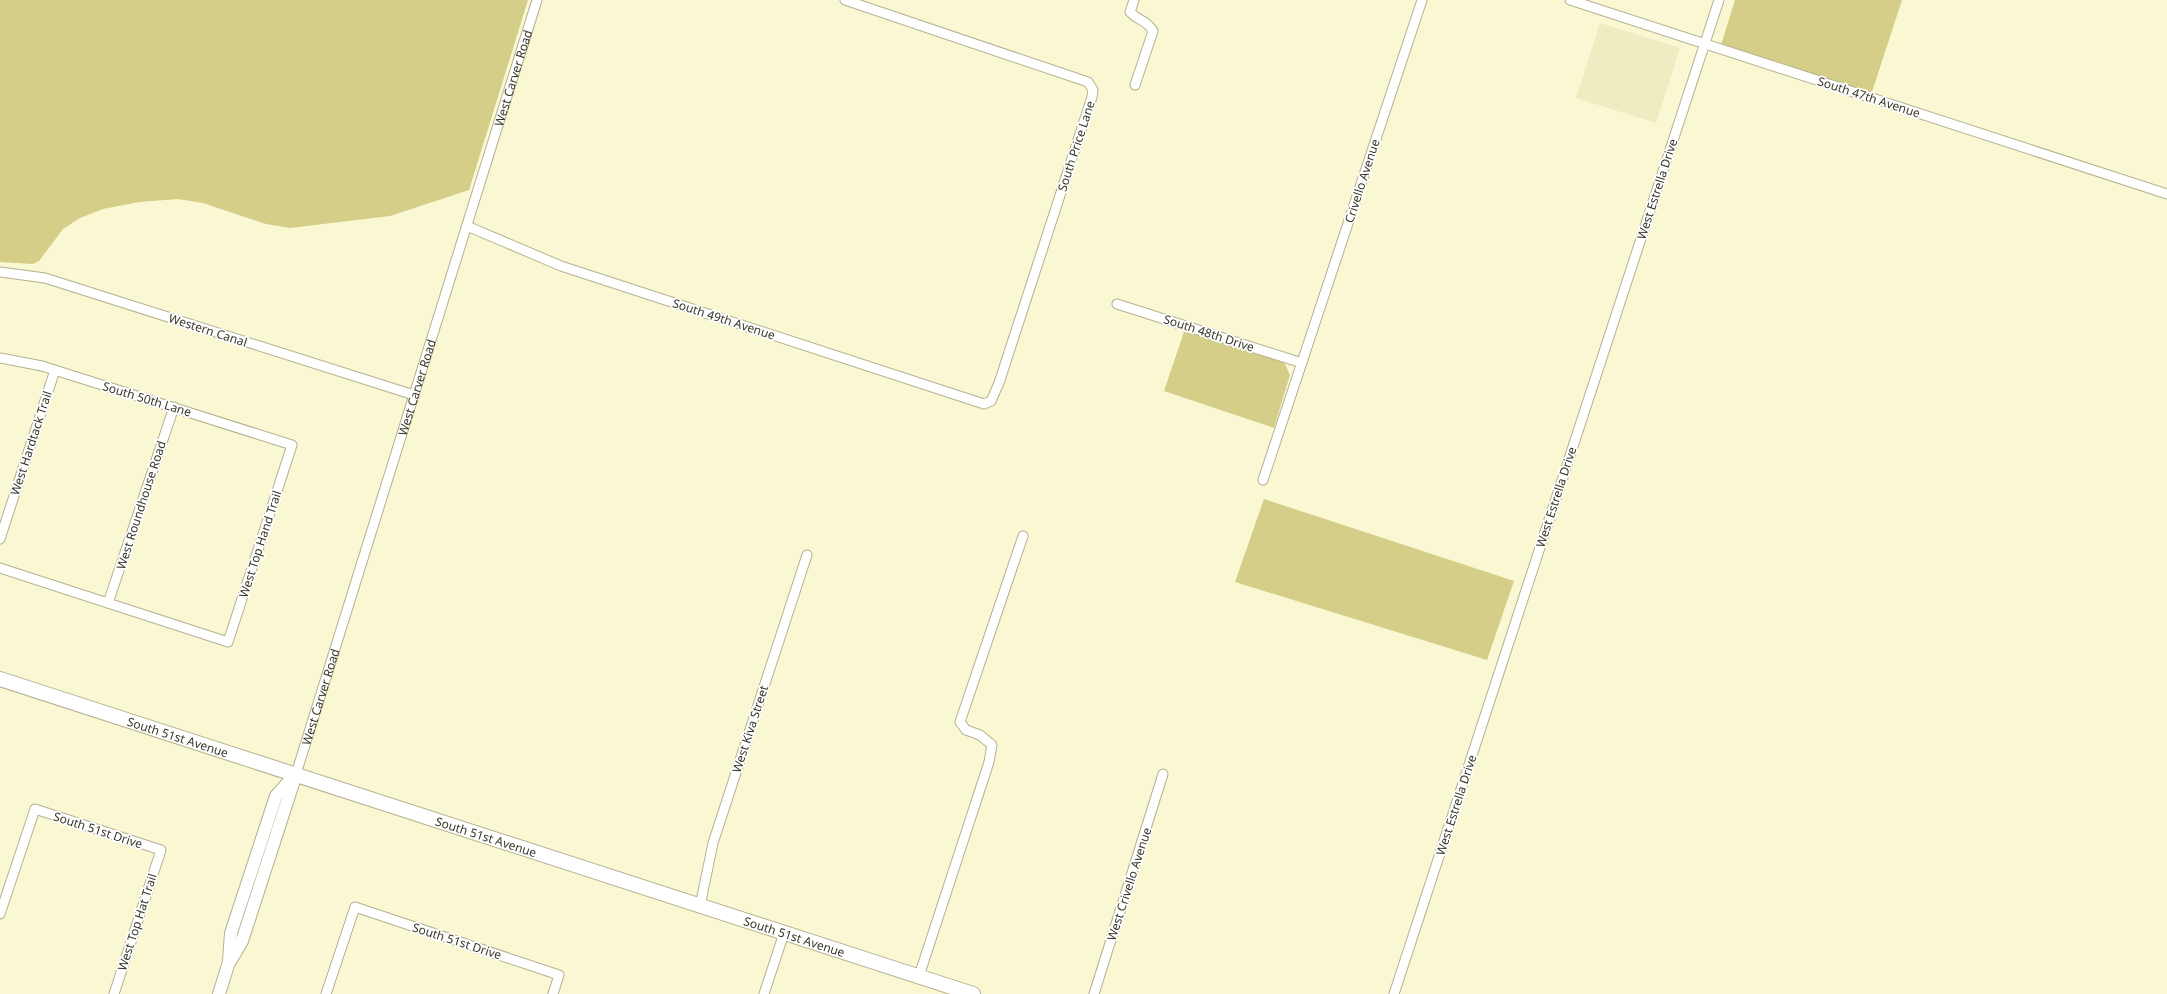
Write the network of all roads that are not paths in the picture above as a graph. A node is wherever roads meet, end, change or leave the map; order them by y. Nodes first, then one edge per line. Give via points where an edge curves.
1 (537, 0) edge
2 (845, 0) edge
3 (1134, 0) edge
4 (1422, 0) edge
5 (1570, 0) edge
6 (1719, 0) edge
7 (1705, 44) junction
8 (1136, 85) dead end
9 (2167, 194) edge
10 (467, 226) junction
11 (0, 272) edge
12 (1117, 304) dead end
13 (0, 358) edge
14 (1302, 363) junction
15 (55, 370) junction
16 (414, 395) junction
17 (984, 404) joint
18 (174, 407) junction
19 (292, 445) joint
20 (1263, 480) dead end
21 (1023, 536) dead end
22 (0, 539) edge
23 (807, 555) dead end
24 (0, 568) edge
25 (108, 603) junction
26 (0, 678) edge
27 (296, 774) junction
28 (1164, 774) dead end
29 (161, 850) joint
30 (700, 906) junction
31 (0, 914) edge
32 (784, 933) junction
33 (919, 976) junction
34 (114, 994) edge
35 (219, 994) edge
36 (326, 994) edge
37 (553, 994) edge
38 (764, 994) edge
39 (972, 994) edge
40 (1094, 994) edge
41 (1394, 994) edge

1 - 10 street, West Carver Road
2 - 17 street, South Price Lane via 1088,82 1093,90 999,383 991,401
3 - 8 street via 1130,12 1134,17 1148,22 1153,32
4 - 14 street, Crivello Avenue
5 - 7 street, South 47th Avenue
6 - 7 street, West Estrella Drive
7 - 9 street, South 47th Avenue
7 - 41 street, West Estrella Drive
10 - 16 street, West Carver Road
10 - 17 street, South 49th Avenue via 561,266
11 - 16 street, Western Canal via 45,278
12 - 14 street, South 48th Drive
13 - 15 street, South 50th Lane
14 - 20 street
15 - 18 street, South 50th Lane
15 - 22 street, West Hardtack Trail
16 - 27 street, West Carver Road
18 - 19 street, South 50th Lane
18 - 25 street, West Roundhouse Road
19 - 25 street, West Top Hand Trail via 228,642
21 - 33 street via 960,722 966,730 980,735 992,745 989,762
23 - 30 street, West Kiva Street via 713,843
24 - 25 street
26 - 27 main road, South 51st Avenue
27 - 30 main road, South 51st Avenue
27 - 35 street, West Carver Road via 242,941 228,965
28 - 40 street, West Crivello Avenue
29 - 31 street, South 51st Drive via 35,809
29 - 34 street, West Top Hat Trail
30 - 32 main road, South 51st Avenue
32 - 33 main road, South 51st Avenue
32 - 38 street
33 - 39 main road, South 51st Avenue
36 - 37 street, South 51st Drive via 355,907 559,975

